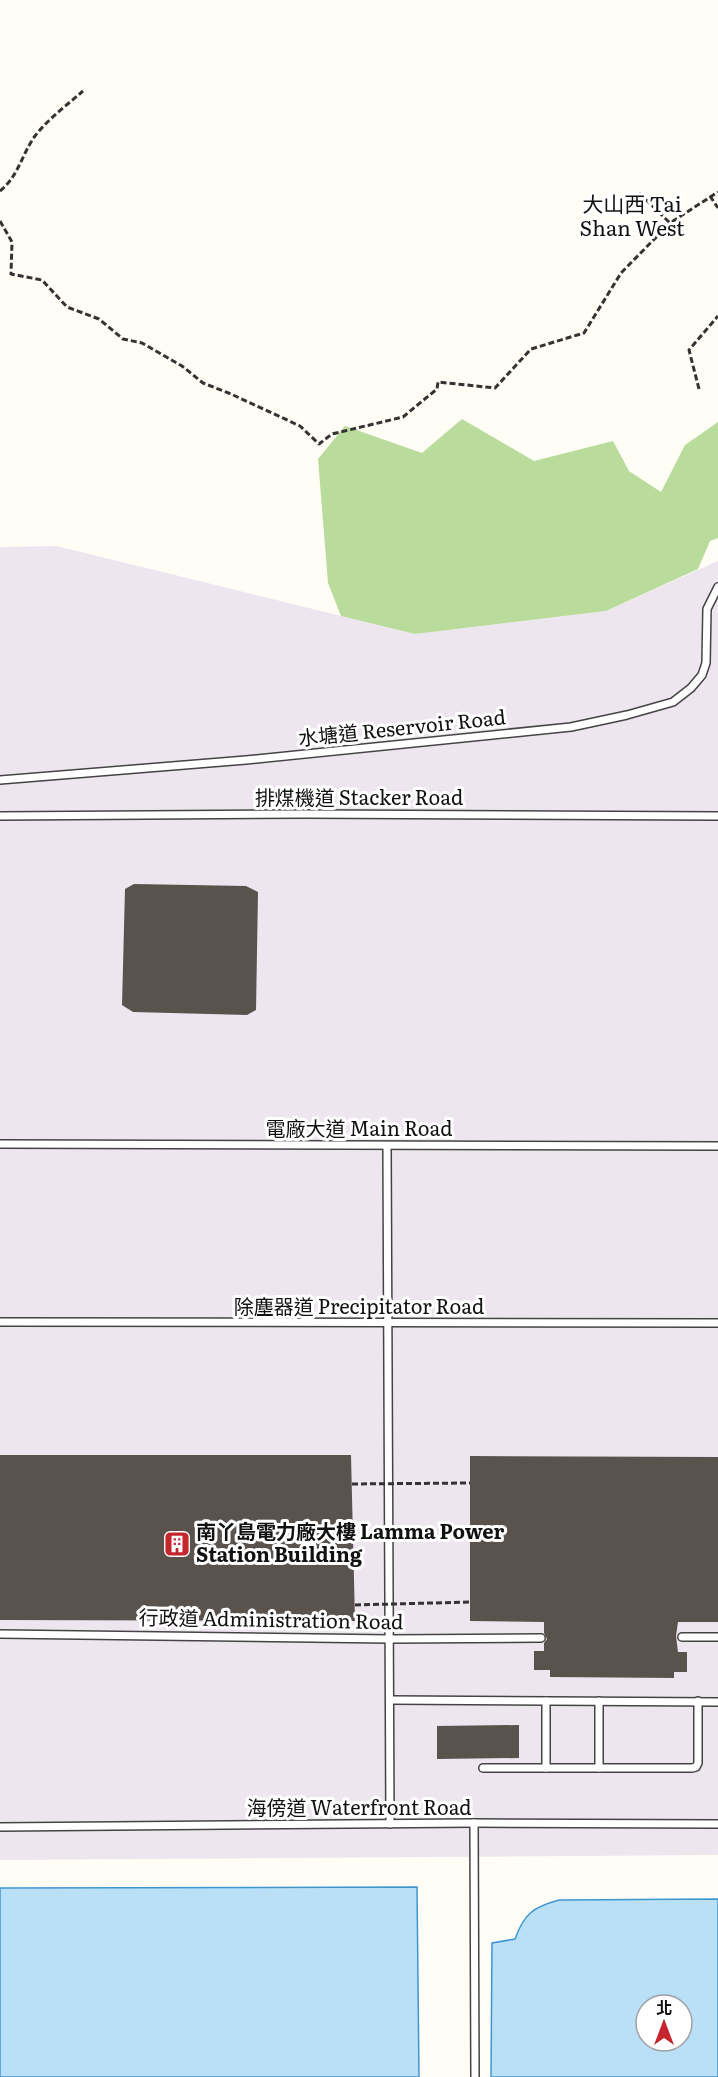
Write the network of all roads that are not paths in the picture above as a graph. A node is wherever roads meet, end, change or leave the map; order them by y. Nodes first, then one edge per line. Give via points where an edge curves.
1 (718, 587) edge
2 (0, 780) edge
3 (0, 816) edge
4 (718, 816) edge
5 (0, 1144) edge
6 (387, 1146) junction
7 (718, 1146) edge
8 (0, 1322) edge
9 (387, 1323) junction
10 (718, 1323) edge
11 (0, 1634) edge
12 (682, 1637) dead end
13 (718, 1637) edge
14 (541, 1638) dead end
15 (390, 1639) junction
16 (390, 1701) junction
17 (546, 1701) junction
18 (599, 1701) junction
19 (698, 1701) junction
20 (718, 1702) edge
21 (483, 1768) dead end
22 (546, 1768) junction
23 (599, 1768) junction
24 (474, 1823) junction
25 (390, 1824) junction
26 (718, 1824) edge
27 (0, 1827) edge
28 (475, 2077) edge

1 - 2 lane, 水塘道 Reservoir Road via 707,609 706,663 702,675 673,702 627,715 547,730
3 - 4 lane, 排煤機道 Stacker Road
5 - 6 lane, 電廠大道 Main Road
6 - 7 lane, 電廠大道 Main Road
6 - 9 lane
8 - 9 lane, 除塵器道 Precipitator Road
9 - 10 lane, 除塵器道 Precipitator Road
9 - 15 lane
11 - 15 lane, 行政道 Administration Road
12 - 13 lane
14 - 15 lane, 行政道 Administration Road
15 - 16 lane
16 - 17 lane
16 - 25 lane
17 - 18 lane
17 - 22 lane
18 - 19 lane
18 - 23 lane
19 - 20 lane
19 - 23 lane via 696,1767
21 - 22 lane
22 - 23 lane
24 - 25 lane, 海傍道 Waterfront Road
24 - 26 lane, 海傍道 Waterfront Road
24 - 28 lane
25 - 27 lane, 海傍道 Waterfront Road

